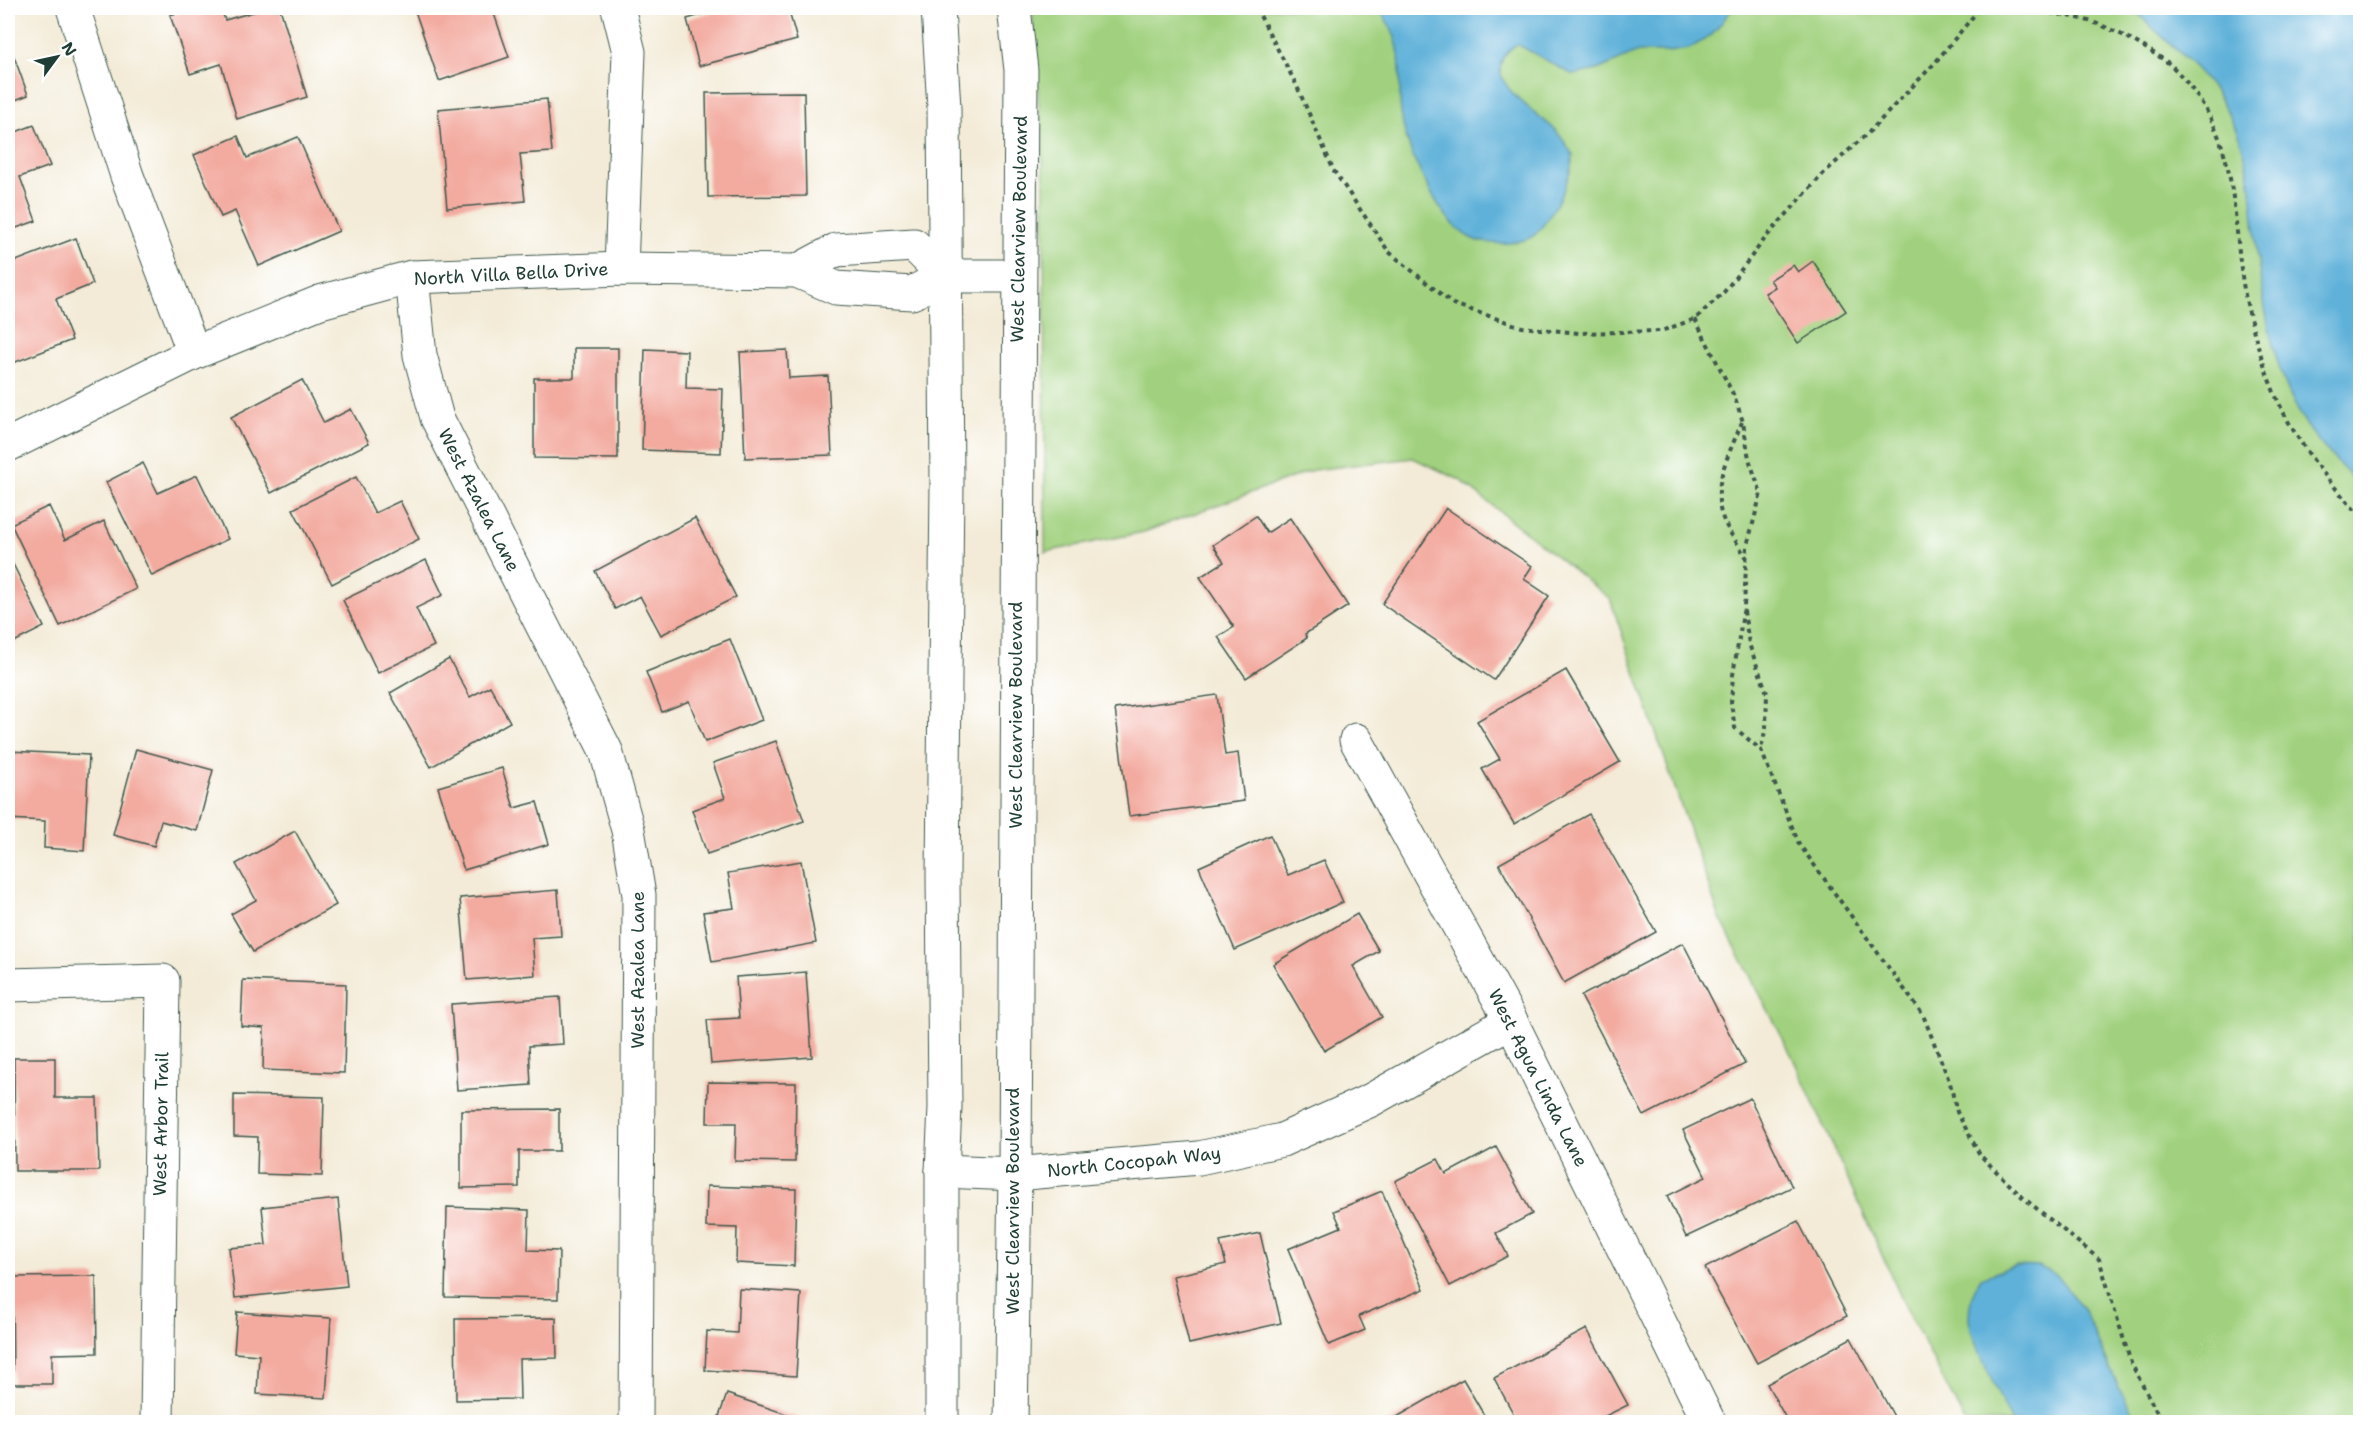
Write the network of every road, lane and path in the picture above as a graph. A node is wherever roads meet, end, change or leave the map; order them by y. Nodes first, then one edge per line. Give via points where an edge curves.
1 (74, 8) edge
2 (618, 8) edge
3 (938, 8) edge
4 (1014, 8) edge
5 (1256, 8) edge
6 (1980, 8) edge
7 (2015, 8) edge
8 (621, 269) junction
9 (796, 271) junction
10 (945, 276) junction
11 (1019, 276) junction
12 (412, 277) junction
13 (1695, 319) junction
14 (194, 353) junction
15 (1743, 422) junction
16 (8, 445) edge
17 (2361, 516) edge
18 (1746, 558) junction
19 (1744, 607) junction
20 (1356, 740) dead end
21 (1761, 750) junction
22 (8, 985) edge
23 (1511, 1021) junction
24 (942, 1171) junction
25 (1015, 1174) junction
26 (157, 1422) edge
27 (636, 1422) edge
28 (942, 1422) edge
29 (1011, 1422) edge
30 (1709, 1422) edge
31 (2162, 1422) edge

1 - 14 street via 127,176
2 - 8 street via 629,52
3 - 10 street via 944,108
4 - 11 street, West Clearview Boulevard via 1021,70
5 - 13 path via 1296,84 1334,171 1389,252 1453,304 1522,327 1580,333 1661,331
6 - 13 path via 1871,130 1815,183 1724,292
7 - 17 path via 2075,17 2113,32 2167,62 2201,100 2229,169 2245,295 2260,353 2281,410 2302,447
8 - 9 street, North Villa Bella Drive
8 - 12 street, North Villa Bella Drive
9 - 10 street, North Villa Bella Drive via 836,288 912,293
9 - 10 street, North Villa Bella Drive via 836,250 914,245
10 - 11 street, North Villa Bella Drive
10 - 24 street
11 - 25 street, West Clearview Boulevard
12 - 14 street, North Villa Bella Drive via 320,302
12 - 27 street, West Azalea Lane via 420,355 437,418 606,751 628,830 639,895
13 - 15 path
14 - 16 street, North Villa Bella Drive
15 - 18 path via 1749,459 1761,493
15 - 18 path via 1718,491 1722,516
18 - 19 path
19 - 21 path via 1749,644 1767,693
19 - 21 path via 1731,703 1735,728
20 - 23 street, West Agua Linda Lane
21 - 31 path via 1799,844 1923,1015 1958,1112 1980,1155 2020,1195 2099,1259 2131,1363
22 - 26 street, West Arbor Trail via 163,981
23 - 25 street, North Cocopah Way via 1371,1100 1282,1140 1199,1158
23 - 30 street, West Agua Linda Lane
24 - 25 street, North Cocopah Way
24 - 28 street
25 - 29 street, West Clearview Boulevard

